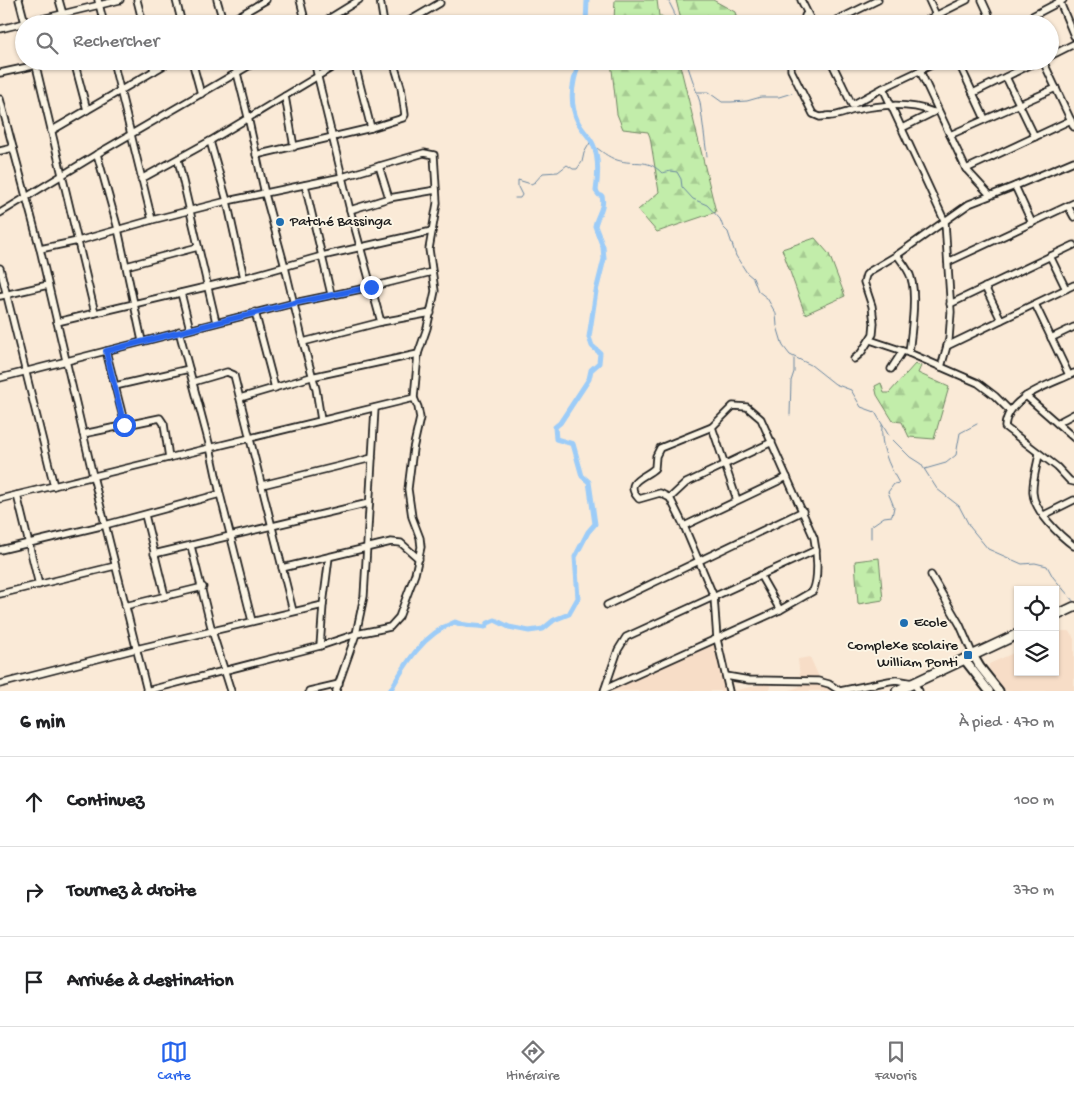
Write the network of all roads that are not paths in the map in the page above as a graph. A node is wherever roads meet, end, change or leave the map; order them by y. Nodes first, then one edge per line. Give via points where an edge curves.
1 (19, 0) edge
2 (59, 0) edge
3 (120, 0) edge
4 (137, 0) edge
5 (176, 0) edge
6 (217, 0) edge
7 (266, 0) edge
8 (300, 0) edge
9 (359, 0) edge
10 (380, 0) edge
11 (801, 0) edge
12 (878, 0) edge
13 (929, 0) edge
14 (967, 0) edge
15 (982, 0) edge
16 (1060, 1) edge
17 (99, 3) edge
18 (256, 3) edge
19 (440, 3) dead end
20 (807, 13) edge
21 (63, 14) junction
22 (23, 15) edge
23 (59, 15) edge
24 (141, 15) edge
25 (180, 15) edge
26 (222, 15) edge
27 (238, 15) edge
28 (304, 15) edge
29 (335, 15) edge
30 (382, 15) edge
31 (419, 15) edge
32 (847, 15) edge
33 (936, 15) joint
34 (989, 15) edge
35 (1034, 15) edge
36 (15, 25) edge
37 (0, 29) edge
38 (1074, 36) edge
39 (1074, 44) edge
40 (1059, 52) edge
41 (15, 70) edge
42 (37, 70) edge
43 (76, 70) edge
44 (115, 70) edge
45 (194, 70) edge
46 (235, 70) edge
47 (242, 70) edge
48 (316, 70) edge
49 (328, 70) edge
50 (356, 70) edge
51 (396, 70) edge
52 (791, 70) edge
53 (835, 70) edge
54 (920, 70) joint
55 (962, 70) edge
56 (1020, 70) edge
57 (1047, 70) edge
58 (154, 71) edge
59 (0, 73) edge
60 (236, 74) junction
61 (318, 76) junction
62 (1006, 77) junction
63 (884, 88) junction
64 (1056, 88) junction
65 (119, 90) junction
66 (973, 93) junction
67 (201, 94) junction
68 (285, 96) junction
69 (0, 99) edge
70 (1019, 103) junction
71 (852, 105) junction
72 (892, 106) junction
73 (87, 110) junction
74 (936, 111) junction
75 (2, 112) edge
76 (827, 116) junction
77 (248, 117) junction
78 (985, 119) junction
79 (1071, 120) junction
80 (371, 128) junction
81 (902, 128) junction
82 (1074, 128) edge
83 (51, 131) junction
84 (130, 135) junction
85 (950, 135) junction
86 (1035, 137) junction
87 (332, 138) junction
88 (210, 141) junction
89 (294, 147) junction
90 (12, 148) junction
91 (0, 151) edge
92 (97, 154) junction
93 (256, 155) junction
94 (178, 160) junction
95 (1074, 161) edge
96 (379, 166) junction
97 (966, 169) junction
98 (61, 176) junction
99 (342, 177) junction
100 (141, 179) junction
101 (305, 185) junction
102 (1016, 186) junction
103 (436, 190) junction
104 (264, 194) junction
105 (990, 195) junction
106 (26, 198) junction
107 (389, 198) junction
108 (227, 202) junction
109 (1071, 205) edge
110 (350, 210) junction
111 (190, 211) junction
112 (0, 213) edge
113 (1074, 217) edge
114 (152, 220) junction
115 (945, 222) junction
116 (1032, 222) junction
117 (118, 230) junction
118 (432, 231) junction
119 (78, 241) junction
120 (1074, 245) edge
121 (198, 247) junction
122 (360, 247) junction
123 (40, 248) junction
124 (897, 255) junction
125 (322, 256) junction
126 (1050, 256) junction
127 (948, 262) junction
128 (126, 266) junction
129 (285, 266) junction
130 (0, 268) edge
131 (432, 272) junction
132 (244, 278) junction
133 (48, 285) junction
134 (1074, 285) edge
135 (207, 287) junction
136 (371, 287) junction
137 (985, 287) junction
138 (1066, 289) junction
139 (181, 293) junction
140 (332, 294) junction
141 (7, 295) junction
142 (0, 296) edge
143 (294, 303) junction
144 (133, 304) junction
145 (950, 304) junction
146 (1035, 304) junction
147 (255, 312) junction
148 (95, 313) junction
149 (431, 313) junction
150 (1001, 320) junction
151 (57, 322) junction
152 (216, 322) junction
153 (381, 322) junction
154 (1074, 327) edge
155 (190, 329) junction
156 (179, 331) junction
157 (1051, 338) junction
158 (870, 340) junction
159 (142, 341) junction
160 (302, 342) junction
161 (947, 346) junction
162 (106, 351) junction
163 (905, 352) junction
164 (418, 354) junction
165 (854, 359) dead end
166 (66, 360) junction
167 (941, 367) junction
168 (189, 369) junction
169 (891, 370) dead end
170 (25, 371) junction
171 (1071, 374) edge
172 (0, 378) edge
173 (311, 378) junction
174 (193, 382) junction
175 (115, 386) junction
176 (275, 388) junction
177 (1026, 396) junction
178 (240, 398) junction
179 (414, 398) junction
180 (376, 408) junction
181 (1009, 410) junction
182 (1074, 414) edge
183 (321, 420) junction
184 (1057, 423) junction
185 (124, 425) junction
186 (712, 427) junction
187 (83, 434) junction
188 (250, 438) junction
189 (1074, 438) edge
190 (772, 442) junction
191 (210, 448) junction
192 (1039, 454) junction
193 (169, 458) junction
194 (372, 458) junction
195 (724, 464) junction
196 (93, 476) junction
197 (787, 477) junction
198 (1074, 482) edge
199 (262, 485) junction
200 (54, 486) junction
201 (220, 494) junction
202 (17, 495) junction
203 (670, 498) junction
204 (0, 499) edge
205 (737, 500) junction
206 (1074, 500) edge
207 (369, 503) junction
208 (803, 511) junction
209 (145, 515) junction
210 (1044, 515) junction
211 (105, 525) junction
212 (272, 526) junction
213 (684, 526) junction
214 (230, 536) junction
215 (29, 543) junction
216 (191, 546) junction
217 (1074, 546) edge
218 (367, 547) junction
219 (0, 550) edge
220 (816, 550) junction
221 (154, 554) junction
222 (329, 557) junction
223 (419, 559) junction
224 (698, 560) junction
225 (115, 566) junction
226 (282, 568) junction
227 (932, 575) dead end
228 (760, 576) junction
229 (39, 584) junction
230 (202, 587) junction
231 (0, 594) edge
232 (165, 596) junction
233 (714, 597) junction
234 (323, 605) junction
235 (607, 605) dead end
236 (125, 606) junction
237 (1072, 608) edge
238 (780, 610) junction
239 (293, 611) junction
240 (1059, 614) edge
241 (252, 621) junction
242 (212, 631) junction
243 (356, 634) junction
244 (1014, 636) edge
245 (717, 639) junction
246 (320, 646) junction
247 (136, 649) junction
248 (973, 655) junction
249 (964, 659) junction
250 (226, 671) junction
251 (726, 676) junction
252 (0, 684) edge
253 (339, 684) junction
254 (917, 689) edge
255 (605, 690) edge
256 (147, 691) edge
257 (231, 691) edge
258 (309, 691) edge
259 (336, 691) edge
260 (729, 691) edge
261 (897, 691) edge
262 (988, 691) edge
263 (999, 691) edge

1 - 22 street
2 - 21 street
3 - 17 street
4 - 24 street
5 - 25 street
6 - 26 street
7 - 18 street
8 - 28 street
9 - 29 street
10 - 30 street
11 - 20 street
12 - 32 street
13 - 33 street
14 - 33 street
15 - 34 street
16 - 35 street
16 - 38 street
17 - 21 street
18 - 27 street
19 - 31 street
21 - 23 street
36 - 37 street
39 - 40 street
41 - 59 street
42 - 83 street
43 - 73 street
44 - 65 street
45 - 67 street
46 - 60 street
47 - 60 street
48 - 61 street
49 - 61 street
50 - 80 street
51 - 80 street via 404,117
52 - 76 street via 813,114
53 - 71 street
54 - 63 street
54 - 74 street
55 - 66 street
56 - 62 street
57 - 64 street
58 - 65 street
60 - 67 street
60 - 77 street
61 - 68 street
61 - 87 street
62 - 66 street
62 - 70 street
63 - 71 street
63 - 72 street
64 - 70 street
64 - 79 street
65 - 73 street
65 - 84 street
66 - 78 street
67 - 84 street
68 - 77 street
68 - 89 street
69 - 75 street
70 - 78 street
70 - 86 street
71 - 76 street
72 - 74 street via 915,106
72 - 76 street
72 - 81 street
73 - 83 street
74 - 81 street
74 - 85 street
75 - 90 street
77 - 88 street
77 - 93 street
78 - 85 street
79 - 82 street
79 - 86 street
80 - 87 street
81 - 115 street
83 - 98 street
84 - 92 street
84 - 100 street
85 - 97 street
86 - 97 street
87 - 89 street
87 - 99 street
88 - 94 street
88 - 108 street
89 - 93 street
90 - 91 street
90 - 106 street
92 - 98 street
92 - 117 street
93 - 104 street
94 - 100 street
94 - 111 street
95 - 102 street
96 - 99 street
96 - 103 street via 424,153 434,154
96 - 107 street
97 - 105 street
98 - 106 street
98 - 119 street
99 - 101 street
99 - 110 street
100 - 114 street
101 - 104 street
101 - 125 street
102 - 105 street
102 - 116 street
103 - 107 street
103 - 118 street
104 - 108 street
104 - 129 street
105 - 115 street via 969,204
106 - 112 street
106 - 123 street
107 - 110 street
108 - 111 street
108 - 132 street
109 - 113 street
109 - 116 street
110 - 122 street
111 - 114 street
111 - 121 street
114 - 117 street
115 - 124 street
115 - 127 street
116 - 127 street
117 - 119 street
117 - 128 street
118 - 122 street
118 - 131 street via 428,249
119 - 123 street
119 - 148 street
120 - 126 street
121 - 128 street
121 - 135 street
122 - 125 street
122 - 136 street
123 - 133 street
124 - 158 street via 866,275 864,282 874,322
124 - 163 street via 912,278 913,287
125 - 129 street
125 - 140 street
126 - 137 street
126 - 138 street
127 - 145 street
128 - 144 street
129 - 132 street
129 - 143 street
130 - 141 street
131 - 136 street
131 - 149 street via 435,290
132 - 135 street
133 - 141 street
133 - 151 street
134 - 138 street
135 - 139 street
135 - 152 street
136 - 140 street
136 - 153 street
137 - 145 street
137 - 150 street
138 - 146 street
139 - 144 street
139 - 155 street
140 - 143 street
141 - 142 street
141 - 170 street
143 - 147 street
143 - 160 street
144 - 148 street
144 - 159 street
145 - 161 street
146 - 150 street
146 - 157 street
147 - 152 street
147 - 176 street
148 - 151 street
149 - 153 street
149 - 164 street
150 - 161 street
151 - 166 street
152 - 155 street
153 - 160 street
154 - 157 street
155 - 156 street
156 - 159 street
156 - 168 street
157 - 171 street
158 - 163 street
158 - 165 street
159 - 162 street
160 - 173 street
161 - 167 street
162 - 166 street
162 - 175 street
163 - 167 street
163 - 169 street
164 - 173 street
164 - 179 street
166 - 170 street
166 - 187 street
167 - 181 street via 978,383
168 - 174 street
168 - 175 street
170 - 172 street
170 - 200 street
171 - 177 street
173 - 176 street
173 - 183 street
174 - 178 street via 231,373
174 - 191 street
175 - 185 street
176 - 178 street
177 - 181 street
177 - 184 street
178 - 188 street
179 - 180 street
179 - 223 street via 420,418 408,489 412,518 420,538
180 - 183 street
180 - 194 street
181 - 192 street via 1005,427
182 - 184 street
183 - 188 street
184 - 189 street
185 - 187 street
185 - 193 street via 160,418 164,424
186 - 190 street via 733,406 739,405 747,407 761,419
186 - 195 street
186 - 203 street via 660,448 653,470 633,484 639,499 660,493
187 - 196 street
188 - 191 street
188 - 199 street
190 - 195 street
190 - 197 street
191 - 193 street
191 - 201 street
192 - 198 street
192 - 210 street via 1033,494
193 - 196 street
194 - 199 street
194 - 207 street
195 - 203 street via 686,483
195 - 205 street
196 - 200 street
196 - 211 street
197 - 205 street
197 - 208 street
199 - 212 street
200 - 202 street
201 - 209 street
201 - 214 street
202 - 204 street
202 - 215 street
203 - 213 street
205 - 213 street
206 - 210 street
207 - 212 street
207 - 218 street
208 - 220 street
208 - 224 street
209 - 211 street
209 - 221 street
210 - 217 street
211 - 215 street
211 - 225 street
212 - 214 street
212 - 226 street
213 - 224 street
214 - 216 street
214 - 241 street
215 - 219 street
215 - 229 street
216 - 221 street
216 - 230 street
218 - 222 street
218 - 223 street via 401,543
218 - 243 street via 364,596
220 - 228 street
220 - 238 street via 813,591
221 - 232 street
222 - 226 street
222 - 234 street
223 - 243 street via 399,617 390,627
224 - 233 street
224 - 235 street
225 - 229 street
225 - 236 street
226 - 239 street
227 - 248 street
228 - 233 street
228 - 238 street
229 - 231 street
230 - 232 street
230 - 242 street
232 - 236 street
233 - 245 street
233 - 255 street via 626,637 618,650
234 - 239 street
234 - 246 street
236 - 247 street
237 - 240 highway
238 - 245 street
239 - 241 street
241 - 242 street
242 - 247 street
242 - 250 street
243 - 246 street
243 - 253 street
244 - 248 highway
245 - 251 street
245 - 255 street
246 - 250 street
247 - 252 street
247 - 256 street
248 - 249 highway
248 - 263 street
249 - 254 highway
249 - 262 street
250 - 256 street
250 - 257 street
251 - 254 street via 749,680 818,681 840,691 896,680
251 - 260 street
253 - 258 street
253 - 259 street
254 - 261 highway

